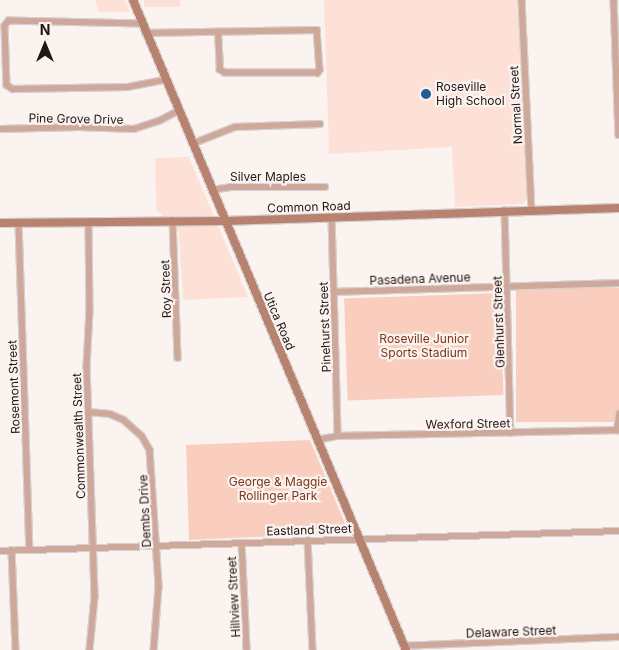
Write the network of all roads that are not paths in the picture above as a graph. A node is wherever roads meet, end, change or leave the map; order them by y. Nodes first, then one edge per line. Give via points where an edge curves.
1 (132, 0) edge
2 (522, 0) edge
3 (614, 0) edge
4 (141, 24) junction
5 (218, 32) junction
6 (145, 33) junction
7 (165, 80) junction
8 (178, 110) junction
9 (320, 124) dead end
10 (0, 129) edge
11 (619, 135) edge
12 (192, 144) junction
13 (325, 187) dead end
14 (212, 190) junction
15 (619, 208) edge
16 (532, 209) junction
17 (505, 210) junction
18 (332, 217) junction
19 (173, 220) junction
20 (90, 221) junction
21 (225, 221) junction
22 (19, 222) junction
23 (0, 223) edge
24 (619, 283) edge
25 (508, 286) junction
26 (334, 292) junction
27 (178, 358) dead end
28 (88, 412) junction
29 (619, 414) edge
30 (618, 431) edge
31 (511, 433) junction
32 (338, 436) junction
33 (317, 440) junction
34 (619, 531) edge
35 (359, 539) junction
36 (308, 540) junction
37 (242, 543) junction
38 (157, 545) junction
39 (93, 548) junction
40 (12, 550) junction
41 (30, 550) junction
42 (0, 551) edge
43 (619, 637) edge
44 (405, 648) edge
45 (16, 650) edge
46 (90, 650) edge
47 (154, 650) edge
48 (247, 650) edge
49 (312, 650) edge

1 - 4 main road, Utica Road
2 - 16 street, Normal Street
3 - 11 street
4 - 6 main road, Utica Road
4 - 7 street via 8,22 5,26 7,85 14,89 138,87
5 - 5 street via 317,30 320,70 318,73 225,73 220,70
5 - 6 street
6 - 7 main road, Utica Road
7 - 8 main road, Utica Road
8 - 10 street, Pine Grove Drive via 134,130 79,127
8 - 12 main road, Utica Road
9 - 12 street via 235,127
12 - 14 main road, Utica Road
13 - 14 street, Silver Maples via 230,187
14 - 21 main road, Utica Road
15 - 16 main road, Common Road
16 - 17 main road, Common Road
17 - 18 main road, Common Road
17 - 25 street, Glenhurst Street
18 - 21 main road, Common Road
18 - 26 street, Pinehurst Street
19 - 20 main road, Common Road
19 - 21 main road, Common Road
19 - 27 street, Roy Street
20 - 22 main road, Common Road
20 - 28 street, Commonwealth Street
21 - 33 main road, Utica Road
22 - 23 main road, Common Road
22 - 41 street, Rosemont Street
24 - 25 street, Pasadena Avenue
25 - 26 street, Pasadena Avenue
25 - 31 street, Glenhurst Street
26 - 32 street, Pinehurst Street
28 - 38 street, Dembs Drive via 118,416 134,427 148,444
28 - 39 street, Commonwealth Street
29 - 30 street
30 - 31 street, Wexford Street
31 - 32 street, Wexford Street
32 - 33 street, Wexford Street
33 - 35 main road, Utica Road
34 - 35 street, Eastland Street
35 - 36 street, Eastland Street
35 - 44 main road, Utica Road
36 - 37 street, Eastland Street
36 - 49 street
37 - 38 street, Eastland Street
37 - 48 street, Hillview Street
38 - 39 street, Eastland Street
38 - 47 street, Dembs Drive via 159,600
39 - 41 street, Eastland Street
39 - 46 street, Commonwealth Street via 95,615
40 - 41 street, Eastland Street
40 - 42 street, Eastland Street
40 - 45 street
43 - 44 street, Delaware Street

